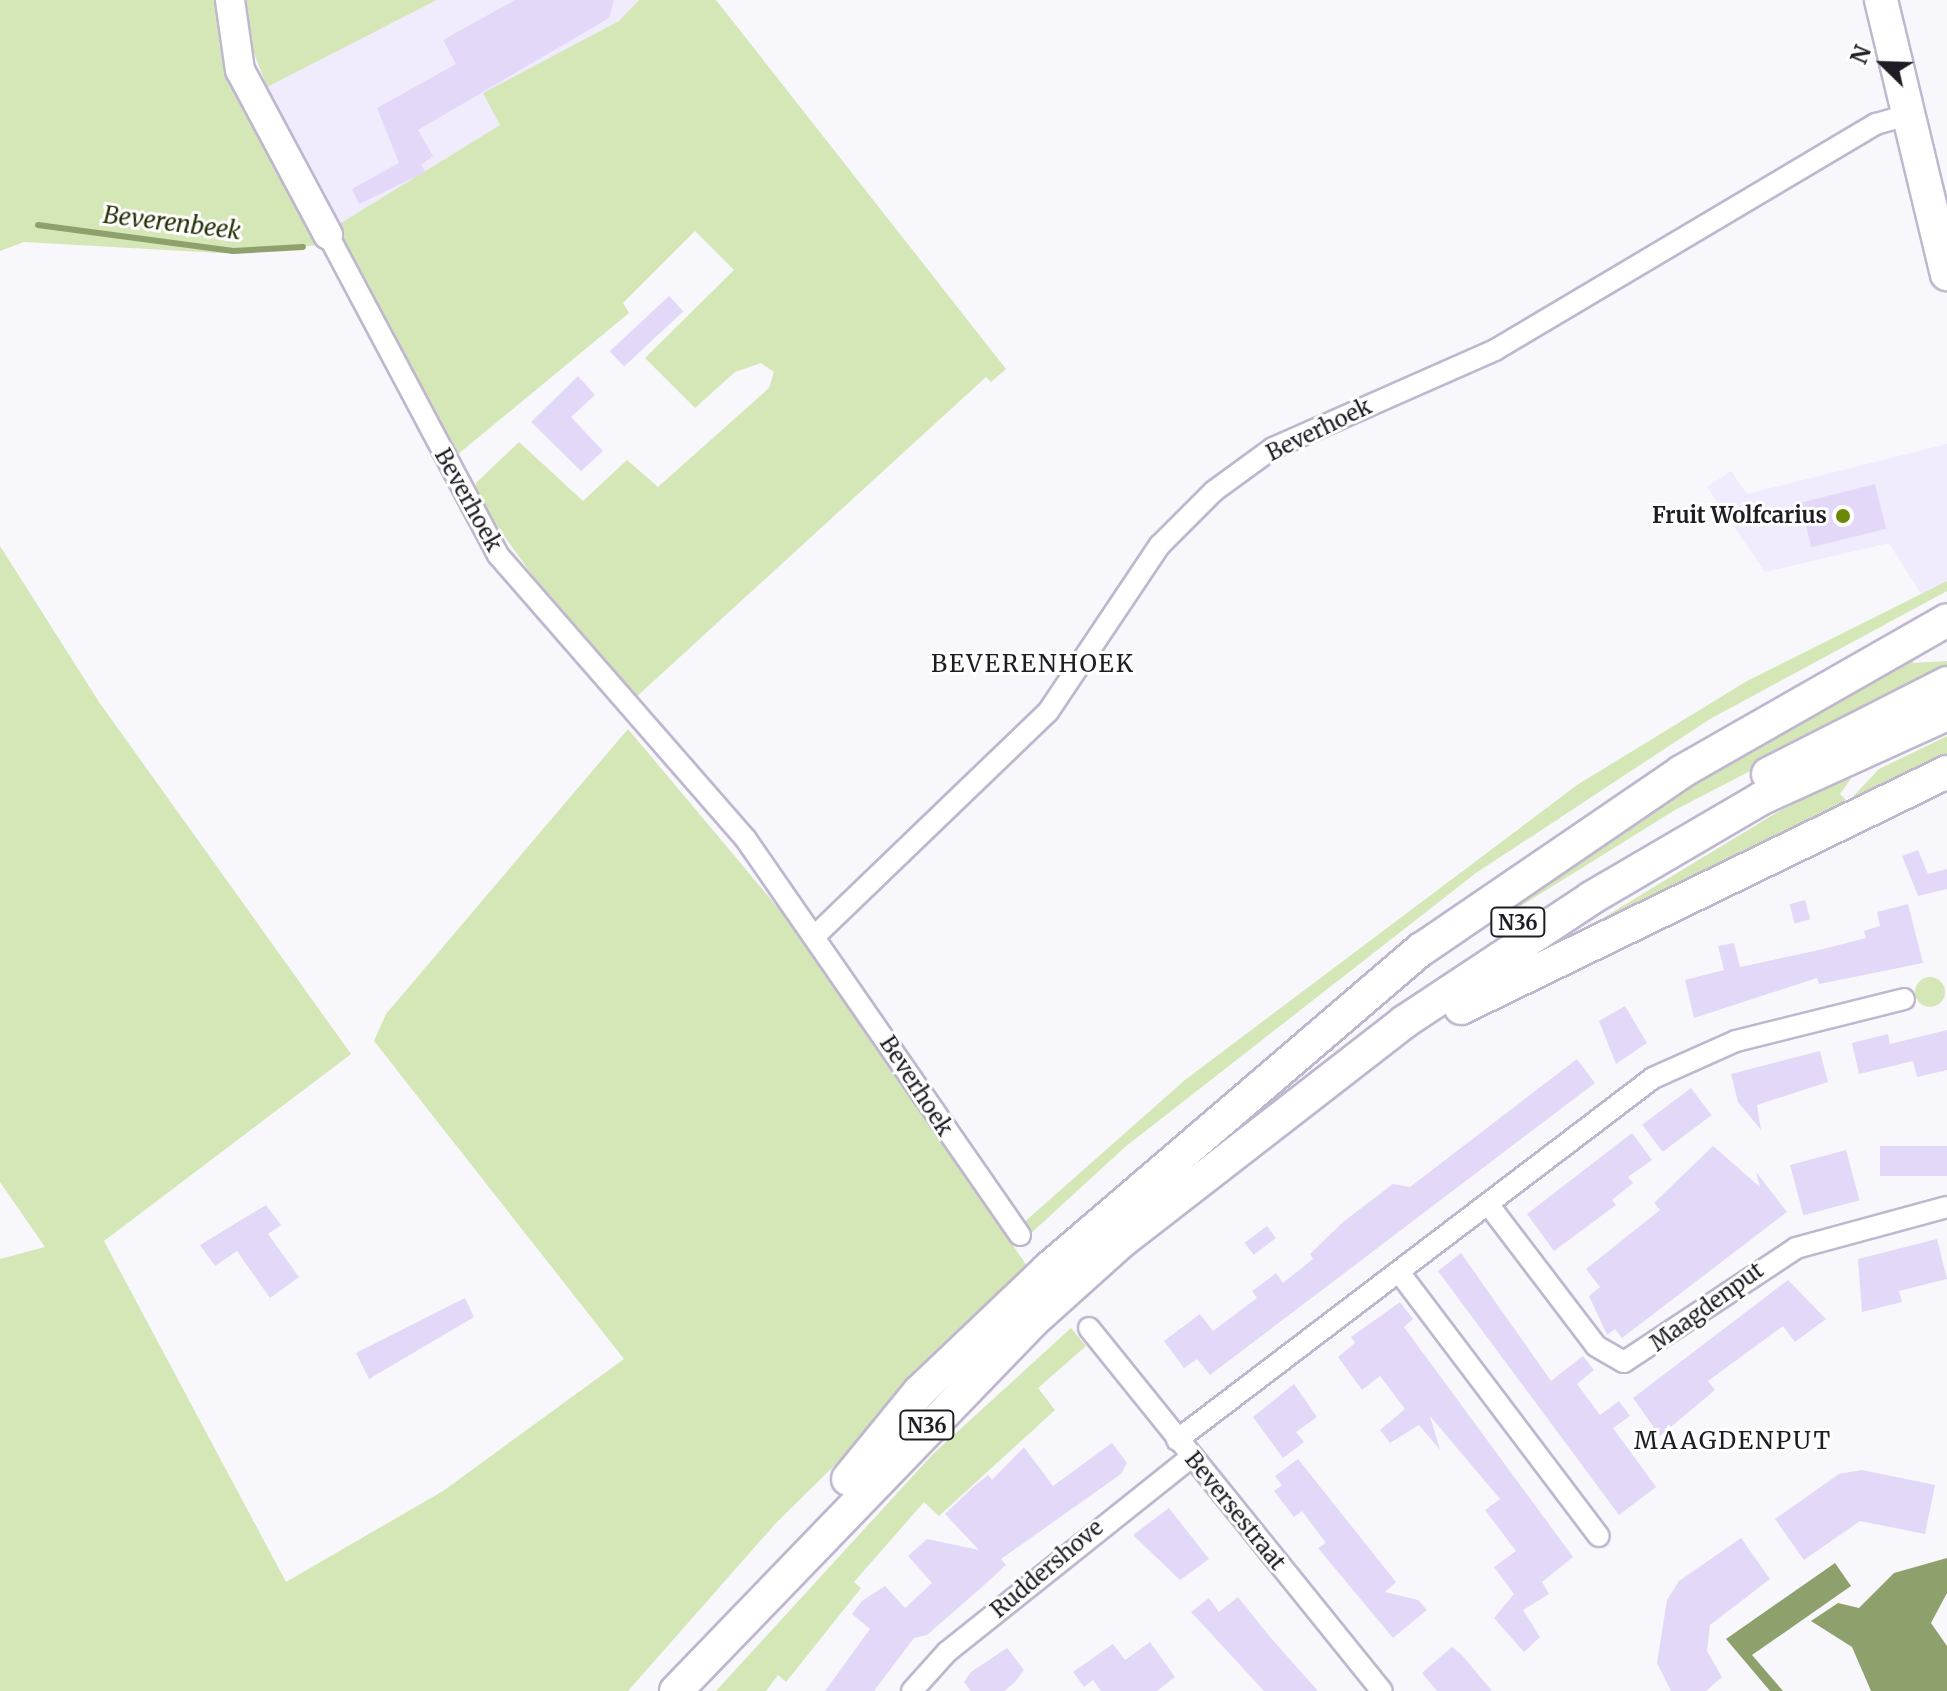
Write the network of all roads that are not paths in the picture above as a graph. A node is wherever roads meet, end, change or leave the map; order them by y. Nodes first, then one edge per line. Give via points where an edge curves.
1 (230, 0) edge
2 (1881, 0) edge
3 (1910, 114) junction
4 (328, 235) joint
5 (1947, 274) edge
6 (1947, 620) edge
7 (1947, 683) edge
8 (1947, 714) edge
9 (1946, 772) edge
10 (817, 934) junction
11 (1904, 999) dead end
12 (1293, 1107) junction
13 (1488, 1204) junction
14 (1947, 1207) edge
15 (1119, 1208) junction
16 (1020, 1235) dead end
17 (1399, 1272) junction
18 (1089, 1328) dead end
19 (1177, 1440) junction
20 (1191, 1457) junction
21 (1599, 1536) dead end
22 (740, 1617) junction
23 (676, 1691) edge
24 (912, 1691) edge
25 (1382, 1691) edge

1 - 4 street, Beverhoek via 240,70
2 - 3 main road
3 - 5 main road
3 - 10 street, Beverhoek via 1876,124 1507,344 1273,448 1214,491 1160,545 1048,712
4 - 10 street, Beverhoek via 498,555 745,838
6 - 15 main road via 1681,772 1493,898 1354,1004
7 - 15 main road, N36 via 1742,787 1582,879 1346,1038
8 - 12 main road, N36 via 1762,798 1591,898 1404,1022
9 - 12 main road via 1488,991
10 - 16 street, Beverhoek
11 - 13 street via 1736,1041 1679,1063
12 - 22 main road, N36 via 1033,1321
13 - 14 street, Maagdenput via 1596,1346 1624,1362 1796,1248
13 - 17 street
15 - 22 main road, N36 via 919,1392
17 - 19 street
17 - 21 street
18 - 19 street, Beversestraat
19 - 20 street, Beversestraat
20 - 24 street, Ruddershove via 947,1652
20 - 25 street, Beversestraat
22 - 23 main road, N36

